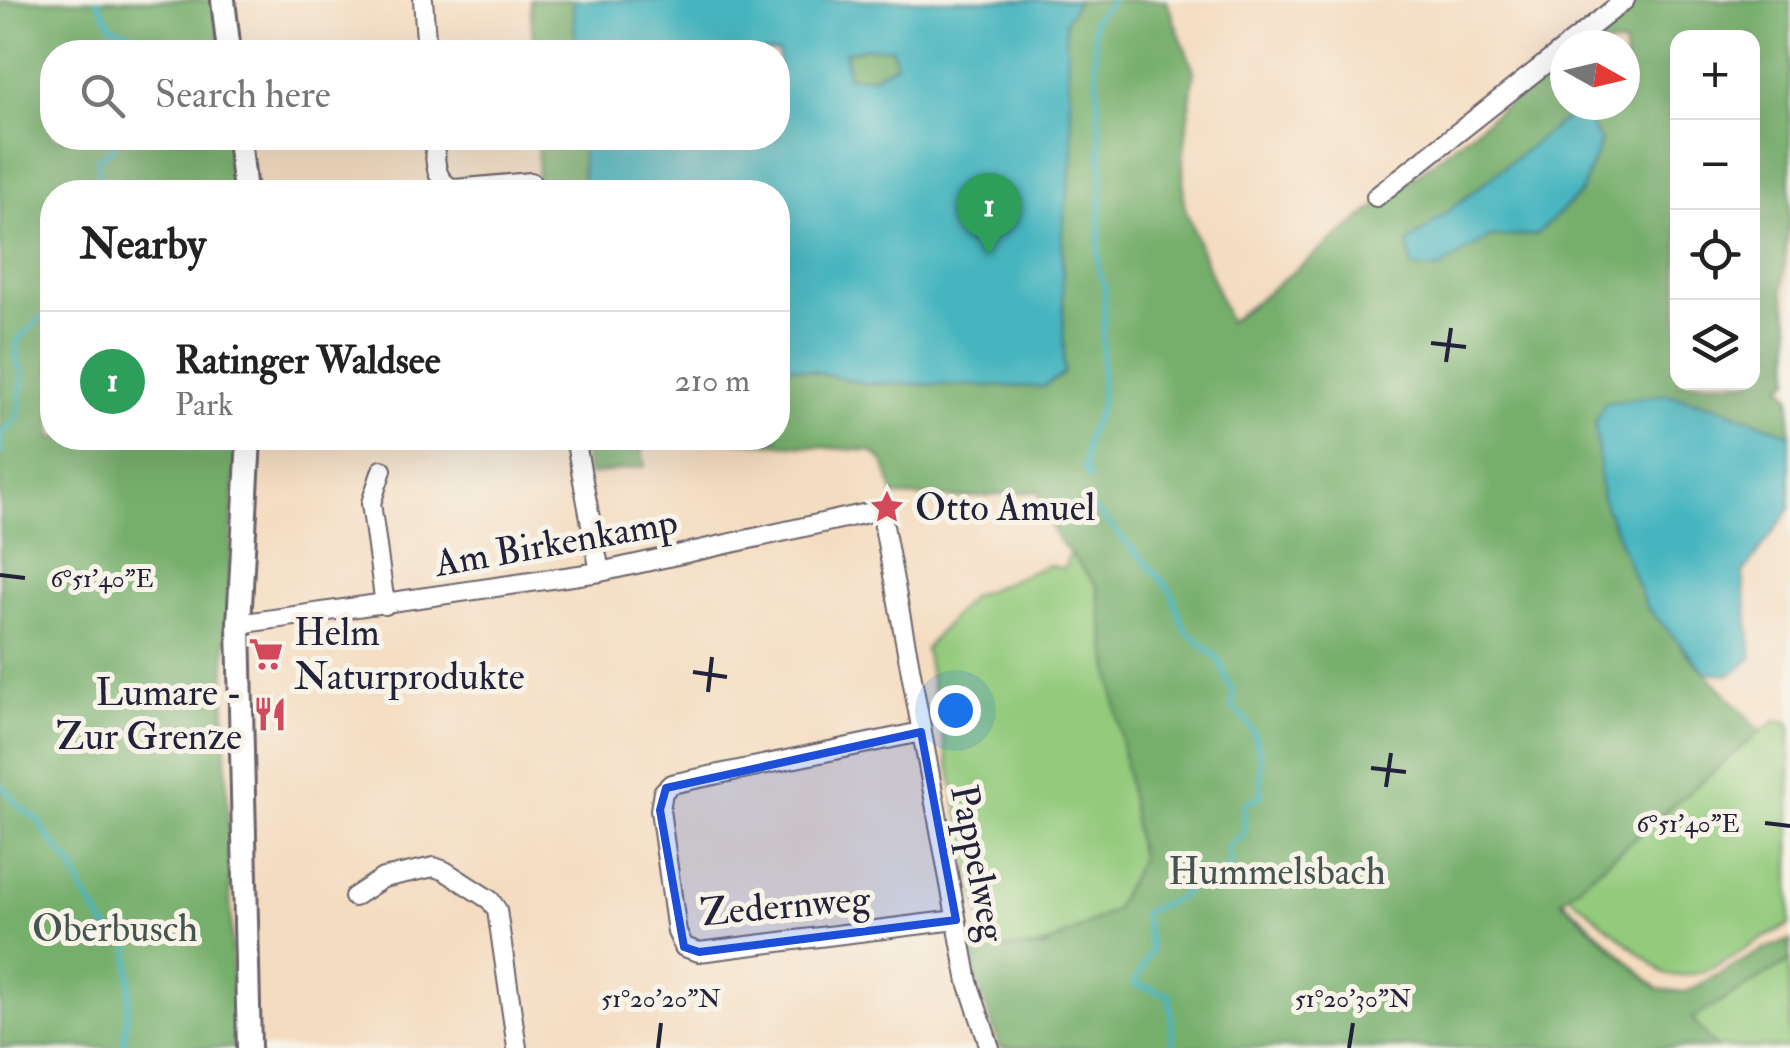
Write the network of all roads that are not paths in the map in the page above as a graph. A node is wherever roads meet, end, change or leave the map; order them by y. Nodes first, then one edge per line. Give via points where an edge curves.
1 (224, 0) edge
2 (423, 0) edge
3 (1625, 0) edge
4 (1587, 30) edge
5 (228, 40) edge
6 (426, 40) edge
7 (1550, 59) edge
8 (241, 150) edge
9 (435, 150) edge
10 (244, 180) edge
11 (440, 180) edge
12 (1376, 197) dead end
13 (248, 450) edge
14 (577, 450) edge
15 (382, 470) dead end
16 (881, 510) joint
17 (600, 572) junction
18 (385, 605) junction
19 (239, 624) junction
20 (922, 732) junction
21 (354, 897) dead end
22 (956, 920) junction
23 (248, 1048) edge
24 (517, 1048) edge
25 (990, 1048) edge

1 - 5 main road
2 - 6 street
3 - 4 street
7 - 12 street
8 - 10 main road
9 - 11 street
13 - 19 main road
14 - 17 street
15 - 18 street via 371,503
16 - 17 street, Am Birkenkamp
16 - 20 street, Pappelweg
17 - 18 street, Am Birkenkamp
18 - 19 street, Am Birkenkamp
19 - 23 main road
20 - 22 street, Pappelweg
20 - 22 street, Zedernweg via 671,784 660,810 677,932 684,947 699,952
21 - 24 street via 383,878 434,867 490,900 497,910
22 - 25 street, Pappelweg

